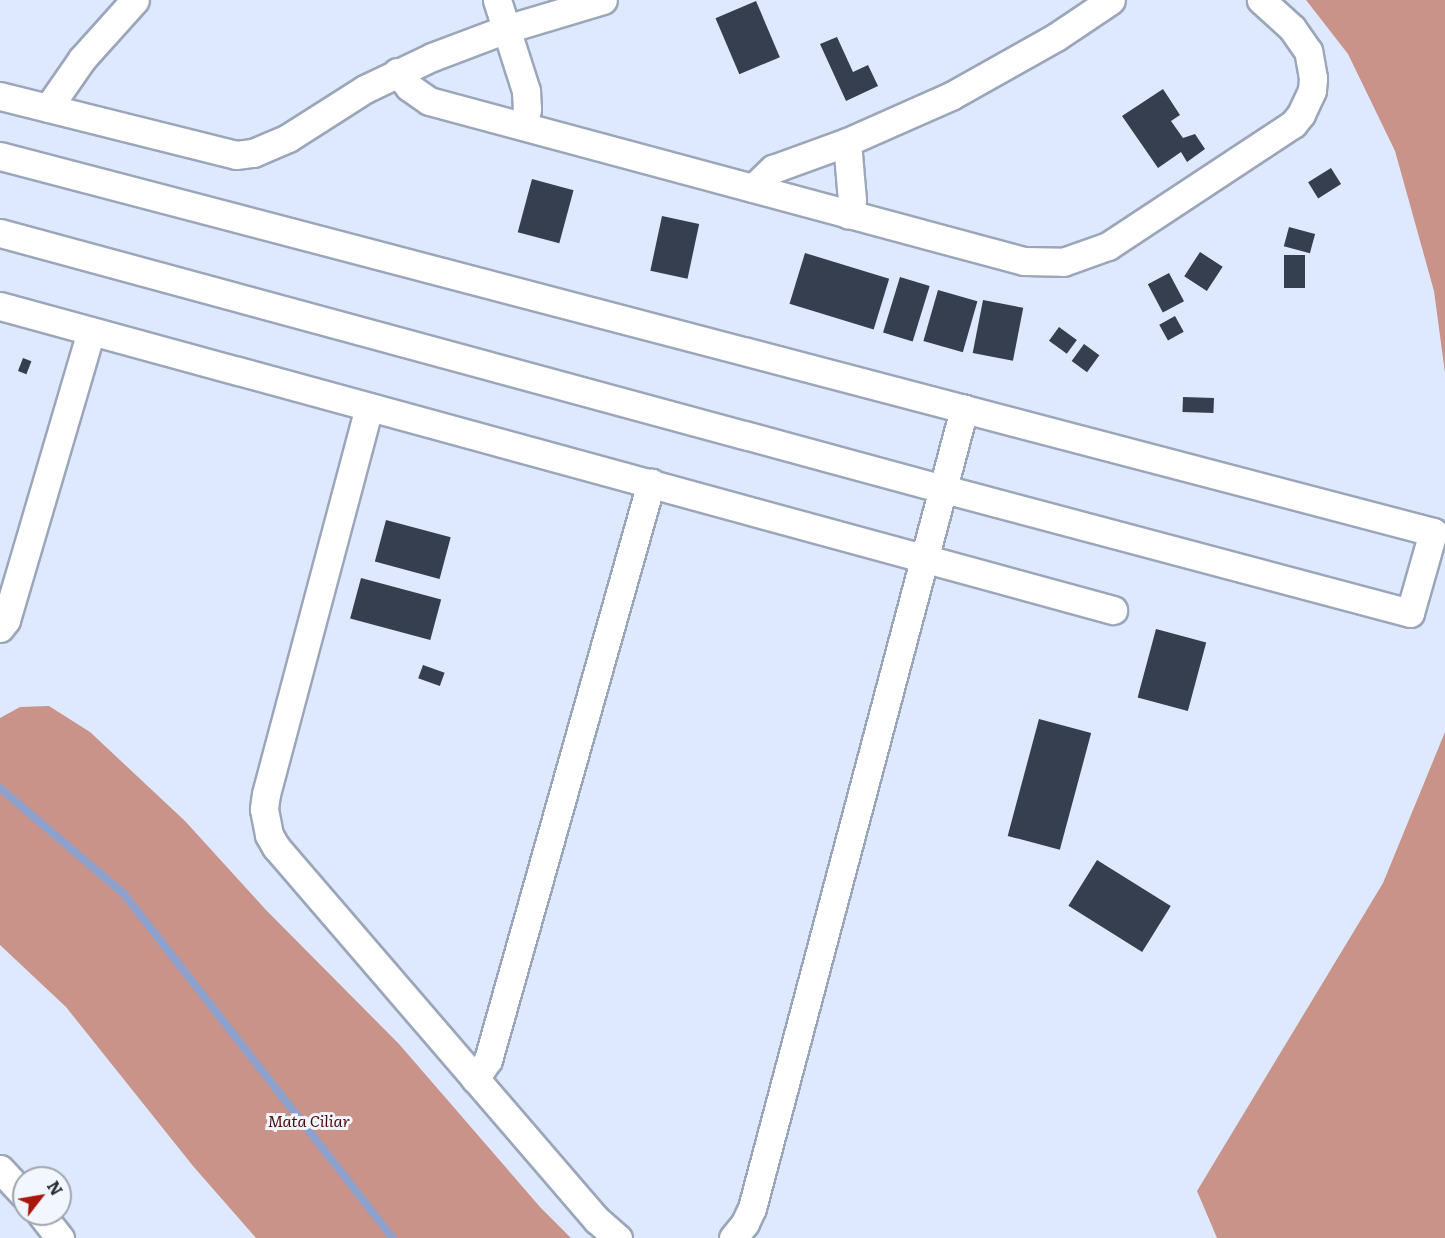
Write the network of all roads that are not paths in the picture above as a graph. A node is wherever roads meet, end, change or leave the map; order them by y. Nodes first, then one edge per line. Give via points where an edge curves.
1 (135, 0) edge
2 (497, 0) edge
3 (603, 0) edge
4 (1111, 0) edge
5 (1261, 0) edge
6 (506, 29) junction
7 (398, 72) junction
8 (0, 96) edge
9 (48, 108) junction
10 (523, 126) junction
11 (847, 142) junction
12 (0, 156) edge
13 (753, 188) junction
14 (848, 214) junction
15 (0, 233) edge
16 (0, 306) edge
17 (91, 331) junction
18 (369, 407) junction
19 (964, 409) junction
20 (651, 483) junction
21 (943, 489) junction
22 (923, 558) junction
23 (1113, 610) dead end
24 (0, 628) edge
25 (475, 1079) junction
26 (0, 1169) edge
27 (12, 1182) edge
28 (50, 1226) edge
29 (60, 1238) edge
30 (618, 1238) edge
31 (733, 1238) edge

1 - 9 street via 82,59
2 - 6 street
3 - 6 street
4 - 11 street via 951,96
5 - 14 street via 1292,28 1308,51 1312,84 1302,114 1293,124 1108,246 1063,262 1024,261
6 - 7 street
6 - 10 street via 526,91
7 - 9 street via 334,106 288,138 236,155
7 - 10 street via 409,87 429,100
8 - 9 street
10 - 13 street
11 - 13 street via 773,169
11 - 14 street via 852,200
12 - 19 street
13 - 14 street
15 - 21 street
16 - 17 street
17 - 18 street
17 - 24 street via 6,620
18 - 20 street
18 - 25 street via 266,794 266,823 276,847
19 - 21 street
19 - 21 street via 1433,532 1410,613
20 - 22 street
20 - 25 street via 488,1060
21 - 22 street
22 - 23 street
22 - 31 street via 752,1208
25 - 30 street via 597,1220
26 - 27 street
28 - 29 street

